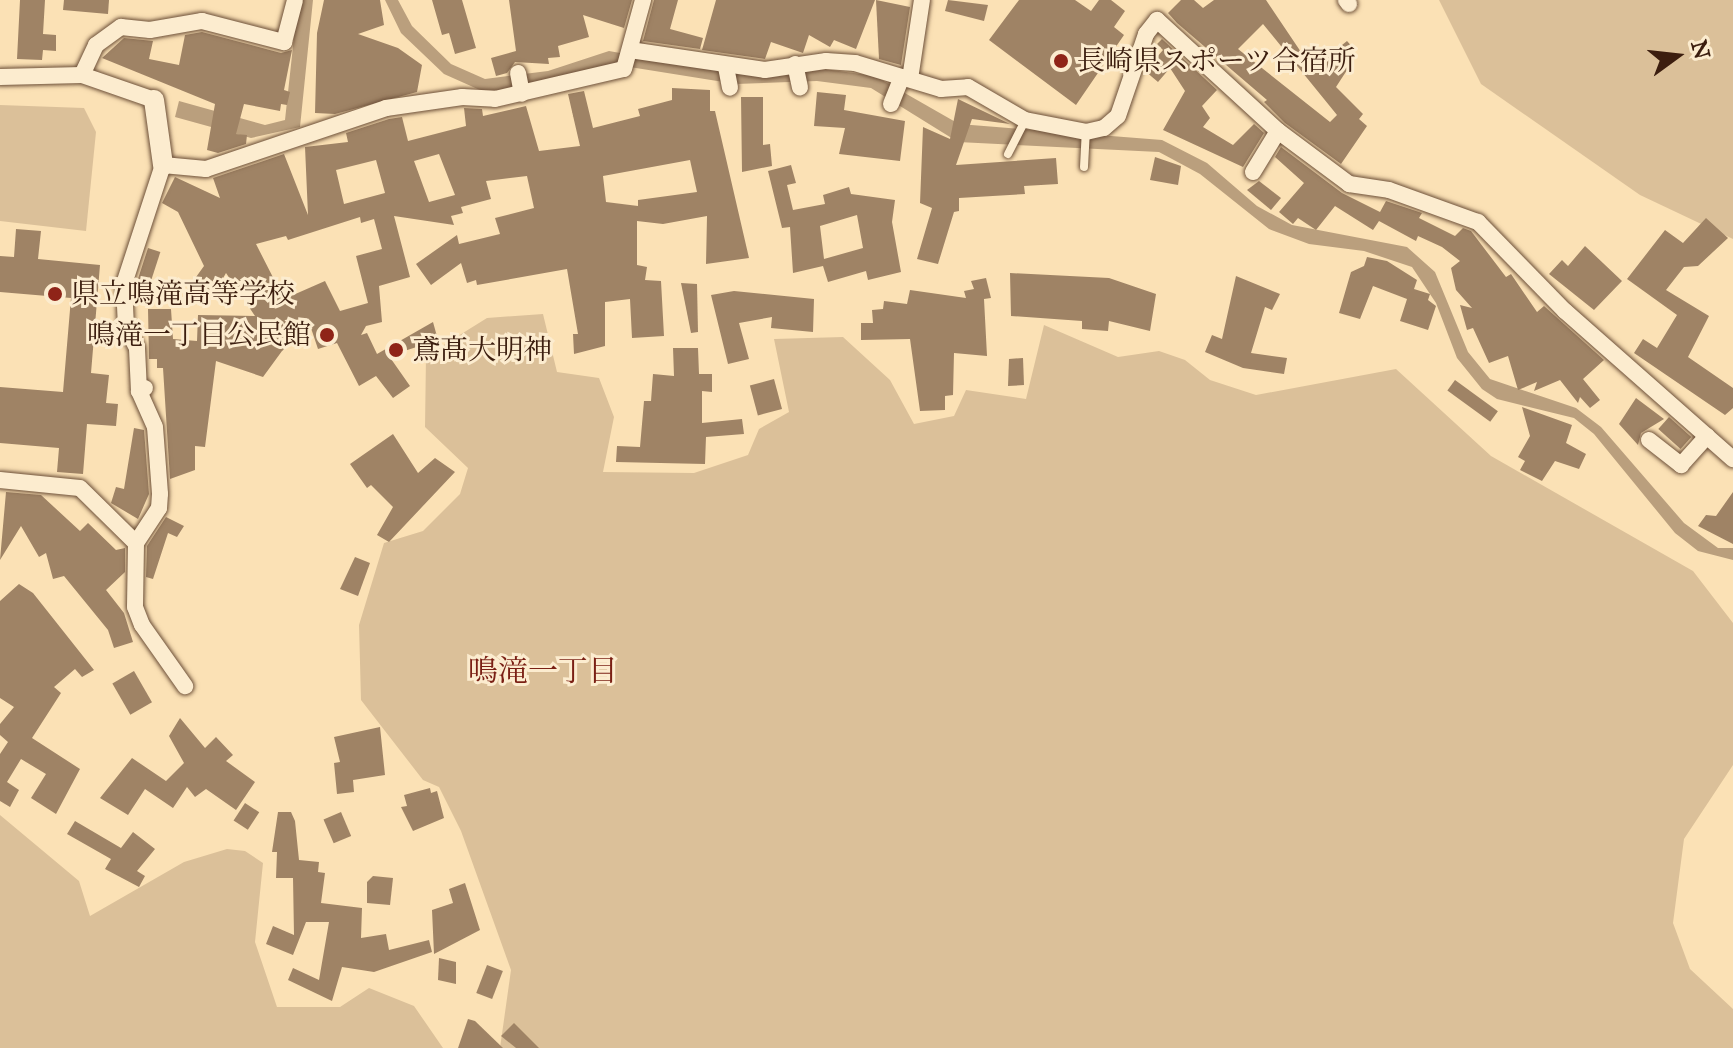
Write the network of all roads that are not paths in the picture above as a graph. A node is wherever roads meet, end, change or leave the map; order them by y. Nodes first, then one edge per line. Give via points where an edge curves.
1 (295, 0) edge
2 (643, 0) edge
3 (922, 0) edge
4 (630, 50) junction
5 (795, 64) junction
6 (726, 67) junction
7 (518, 73) dead end
8 (82, 75) junction
9 (0, 77) edge
10 (800, 87) dead end
11 (900, 87) junction
12 (730, 88) dead end
13 (522, 94) junction
14 (156, 109) joint
15 (1025, 120) junction
16 (1278, 131) junction
17 (1086, 132) junction
18 (1008, 154) dead end
19 (163, 165) junction
20 (1084, 167) dead end
21 (1253, 172) dead end
22 (1707, 436) junction
23 (1649, 440) dead end
24 (1733, 459) edge
25 (0, 480) edge
26 (136, 543) junction
27 (185, 686) dead end

1 - 8 street via 284,42 202,21 150,30 121,27 96,45
2 - 4 street
3 - 11 street
4 - 6 street
4 - 13 street via 624,69
5 - 6 street via 765,70
5 - 10 street
5 - 11 street via 855,63
6 - 12 street
7 - 13 street
8 - 9 street
8 - 14 street
11 - 15 street via 968,87
13 - 19 street via 386,108 206,169
14 - 19 street
15 - 17 street
15 - 18 lane
16 - 17 street via 1157,20 1146,34 1118,116 1104,128
16 - 21 street
16 - 22 street via 1349,184 1389,190 1478,222 1565,311
17 - 20 lane
19 - 26 street via 124,284 126,327 137,348 142,390 155,427 160,494 159,508
22 - 23 street via 1681,465
22 - 24 street
25 - 26 street via 80,488
26 - 27 street via 138,616

